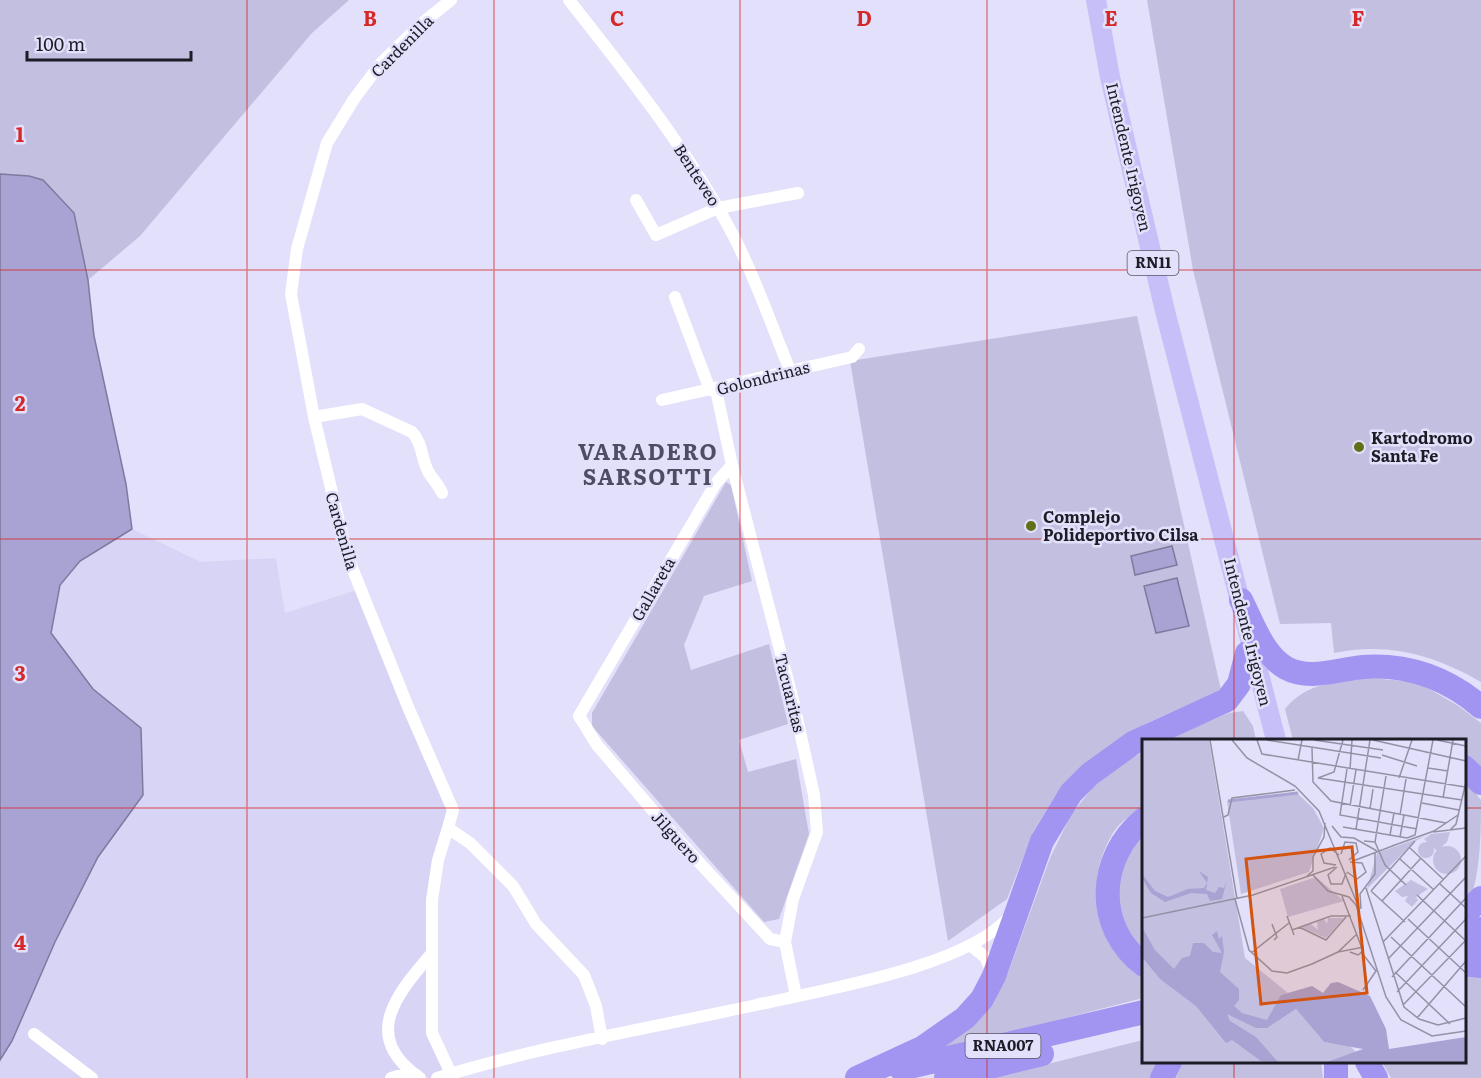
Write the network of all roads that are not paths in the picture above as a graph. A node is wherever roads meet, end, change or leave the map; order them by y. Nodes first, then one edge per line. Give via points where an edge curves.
1 (450, 0) edge
2 (569, 0) edge
3 (1096, 0) edge
4 (798, 193) dead end
5 (636, 200) dead end
6 (718, 208) junction
7 (675, 297) dead end
8 (859, 349) dead end
9 (790, 370) junction
10 (713, 390) junction
11 (662, 400) dead end
12 (314, 417) junction
13 (732, 465) junction
14 (442, 494) dead end
15 (1218, 523) junction
16 (1242, 600) junction
17 (1247, 653) junction
18 (1481, 707) edge
19 (579, 716) joint
20 (1267, 739) edge
21 (1276, 739) edge
22 (1466, 769) edge
23 (1481, 783) edge
24 (1142, 820) edge
25 (448, 828) junction
26 (1481, 898) edge
27 (1018, 906) junction
28 (1466, 913) edge
29 (1481, 929) edge
30 (1466, 933) edge
31 (785, 942) junction
32 (970, 945) junction
33 (1481, 947) edge
34 (1466, 951) edge
35 (432, 953) junction
36 (1142, 964) edge
37 (1466, 964) edge
38 (1481, 966) edge
39 (994, 976) junction
40 (796, 996) junction
41 (1142, 1012) edge
42 (1142, 1029) edge
43 (34, 1034) dead end
44 (602, 1039) junction
45 (1170, 1063) edge
46 (1341, 1063) edge
47 (1359, 1063) edge
48 (1368, 1063) edge
49 (415, 1075) edge
50 (452, 1076) edge
51 (92, 1078) edge
52 (391, 1078) edge
53 (437, 1078) edge
54 (857, 1078) edge
55 (863, 1078) edge
56 (946, 1078) edge
57 (1162, 1078) edge
58 (1345, 1078) edge
59 (1363, 1078) edge
60 (1376, 1078) edge

1 - 12 street, Cardenilla via 381,63 327,143 319,165 297,249 291,294
2 - 6 street, Benteveo via 636,83
3 - 15 main road, Intendente Irigoyen / RN11 via 1159,289
4 - 6 street
5 - 6 street via 656,235
6 - 9 street, Benteveo via 743,256
7 - 10 street, Tacuaritas
8 - 9 street, Golondrinas via 852,357
9 - 10 street, Golondrinas
10 - 11 street, Golondrinas
10 - 13 street, Tacuaritas
12 - 14 street via 362,409 412,432
12 - 25 street, Cardenilla via 347,555 453,810
13 - 19 street, Gallareta via 716,483
13 - 31 street, Tacuaritas via 814,795 816,839 793,899
15 - 16 main road, Intendente Irigoyen / RN11
15 - 17 main road, Intendente Irigoyen / RN11 via 1222,560
16 - 18 highway via 1267,649 1296,672 1406,669 1455,687
16 - 21 main road, Intendente Irigoyen / RN11
17 - 20 main road, Intendente Irigoyen / RN11
17 - 27 highway via 1239,684 1227,700 1132,743 1071,793 1042,841
19 - 31 street, Jilguero via 597,746 672,833 770,939
22 - 23 highway
24 - 36 highway via 1117,849 1107,891 1110,924 1121,945
25 - 35 street, Cardenilla via 432,900
25 - 44 street via 470,843 513,886 537,924 584,975 596,1006
26 - 28 highway
27 - 32 street via 994,932
27 - 39 highway
29 - 30 highway
31 - 40 street, Tacuaritas
32 - 39 street via 985,957
32 - 40 street via 910,969
33 - 34 highway
35 - 49 street via 400,990 391,1013 389,1038
35 - 50 street, Cardenilla via 432,1033
37 - 38 highway
39 - 54 highway via 982,999 946,1034
40 - 44 street
41 - 55 highway, RNA007
42 - 56 highway, RNA007
43 - 51 street
44 - 50 street via 481,1064
45 - 57 highway
46 - 58 main road
47 - 59 main road
48 - 60 highway
49 - 52 street
50 - 53 street

